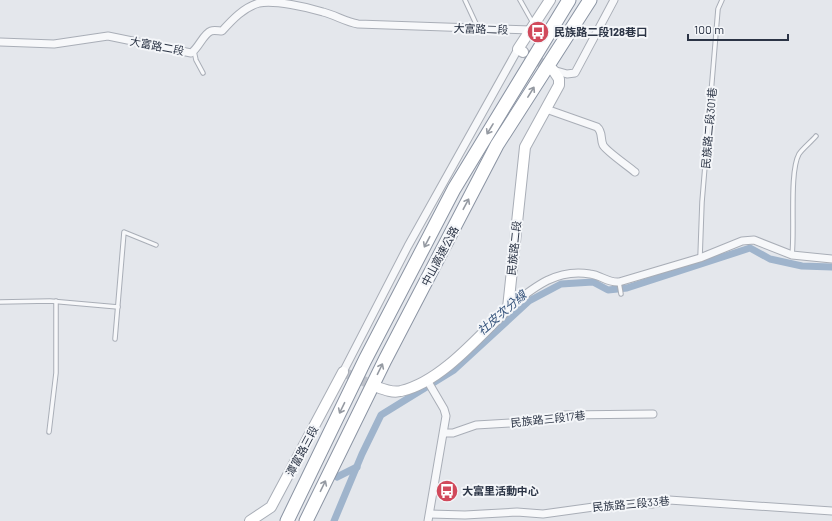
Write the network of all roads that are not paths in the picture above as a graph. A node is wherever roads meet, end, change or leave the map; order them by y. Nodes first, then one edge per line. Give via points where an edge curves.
1 (465, 0) edge
2 (520, 0) edge
3 (550, 0) edge
4 (569, 0) edge
5 (590, 0) edge
6 (614, 0) edge
7 (722, 0) edge
8 (533, 28) junction
9 (479, 29) junction
10 (0, 42) edge
11 (521, 50) joint
12 (194, 51) junction
13 (553, 70) joint
14 (203, 73) dead end
15 (567, 74) junction
16 (559, 86) junction
17 (546, 109) junction
18 (816, 136) dead end
19 (635, 172) dead end
20 (156, 245) dead end
21 (792, 255) junction
22 (700, 258) junction
23 (832, 259) edge
24 (620, 284) junction
25 (621, 294) dead end
26 (56, 301) junction
27 (0, 302) edge
28 (118, 307) junction
29 (508, 308) junction
30 (115, 339) dead end
31 (343, 372) joint
32 (430, 383) junction
33 (377, 388) tunnel mouth
34 (653, 414) dead end
35 (49, 432) dead end
36 (445, 433) junction
37 (832, 511) edge
38 (429, 517) edge
39 (250, 521) edge
40 (287, 521) edge
41 (306, 521) edge

1 - 9 lane
2 - 8 lane
3 - 8 street
4 -> 40 highway, 中山高速公路 via 454,189 365,360
41 -> 5 highway, 中山高速公路 via 385,360 498,145
6 - 15 street via 575,73
7 - 22 lane, 民族路二段301巷 via 718,9 702,202
8 - 9 street, 大富路二段
8 - 11 street
9 - 12 street, 大富路二段 via 358,24 299,6 260,2 234,18 222,30 212,31
10 - 12 street, 大富路二段 via 54,44 108,36 181,52
11 - 31 street via 408,246
12 - 14 lane
13 - 15 street
13 - 16 street via 559,79
15 - 16 street
16 - 17 street, 民族路二段
17 - 19 street via 598,127 601,130 603,144 610,153
17 - 29 street, 民族路二段 via 525,147
18 - 21 lane via 799,154 796,164 793,181
20 - 28 lane via 124,232
21 - 22 street via 754,240 742,241
21 - 23 street
22 - 24 street
24 - 25 lane
24 - 29 street via 612,283 596,274 552,276 536,285
26 - 27 lane
26 - 28 lane
26 - 35 lane via 56,373
28 - 30 lane
29 - 32 street
31 - 39 street, 潭富路三段 via 271,507
32 - 33 street via 400,392
32 - 36 street via 446,416
34 - 36 street, 民族路三段17巷 via 564,415 528,422 476,425 453,434
36 - 38 street
37 - 38 street, 民族路三段33巷 via 669,500 653,504 608,505 543,514 517,512

